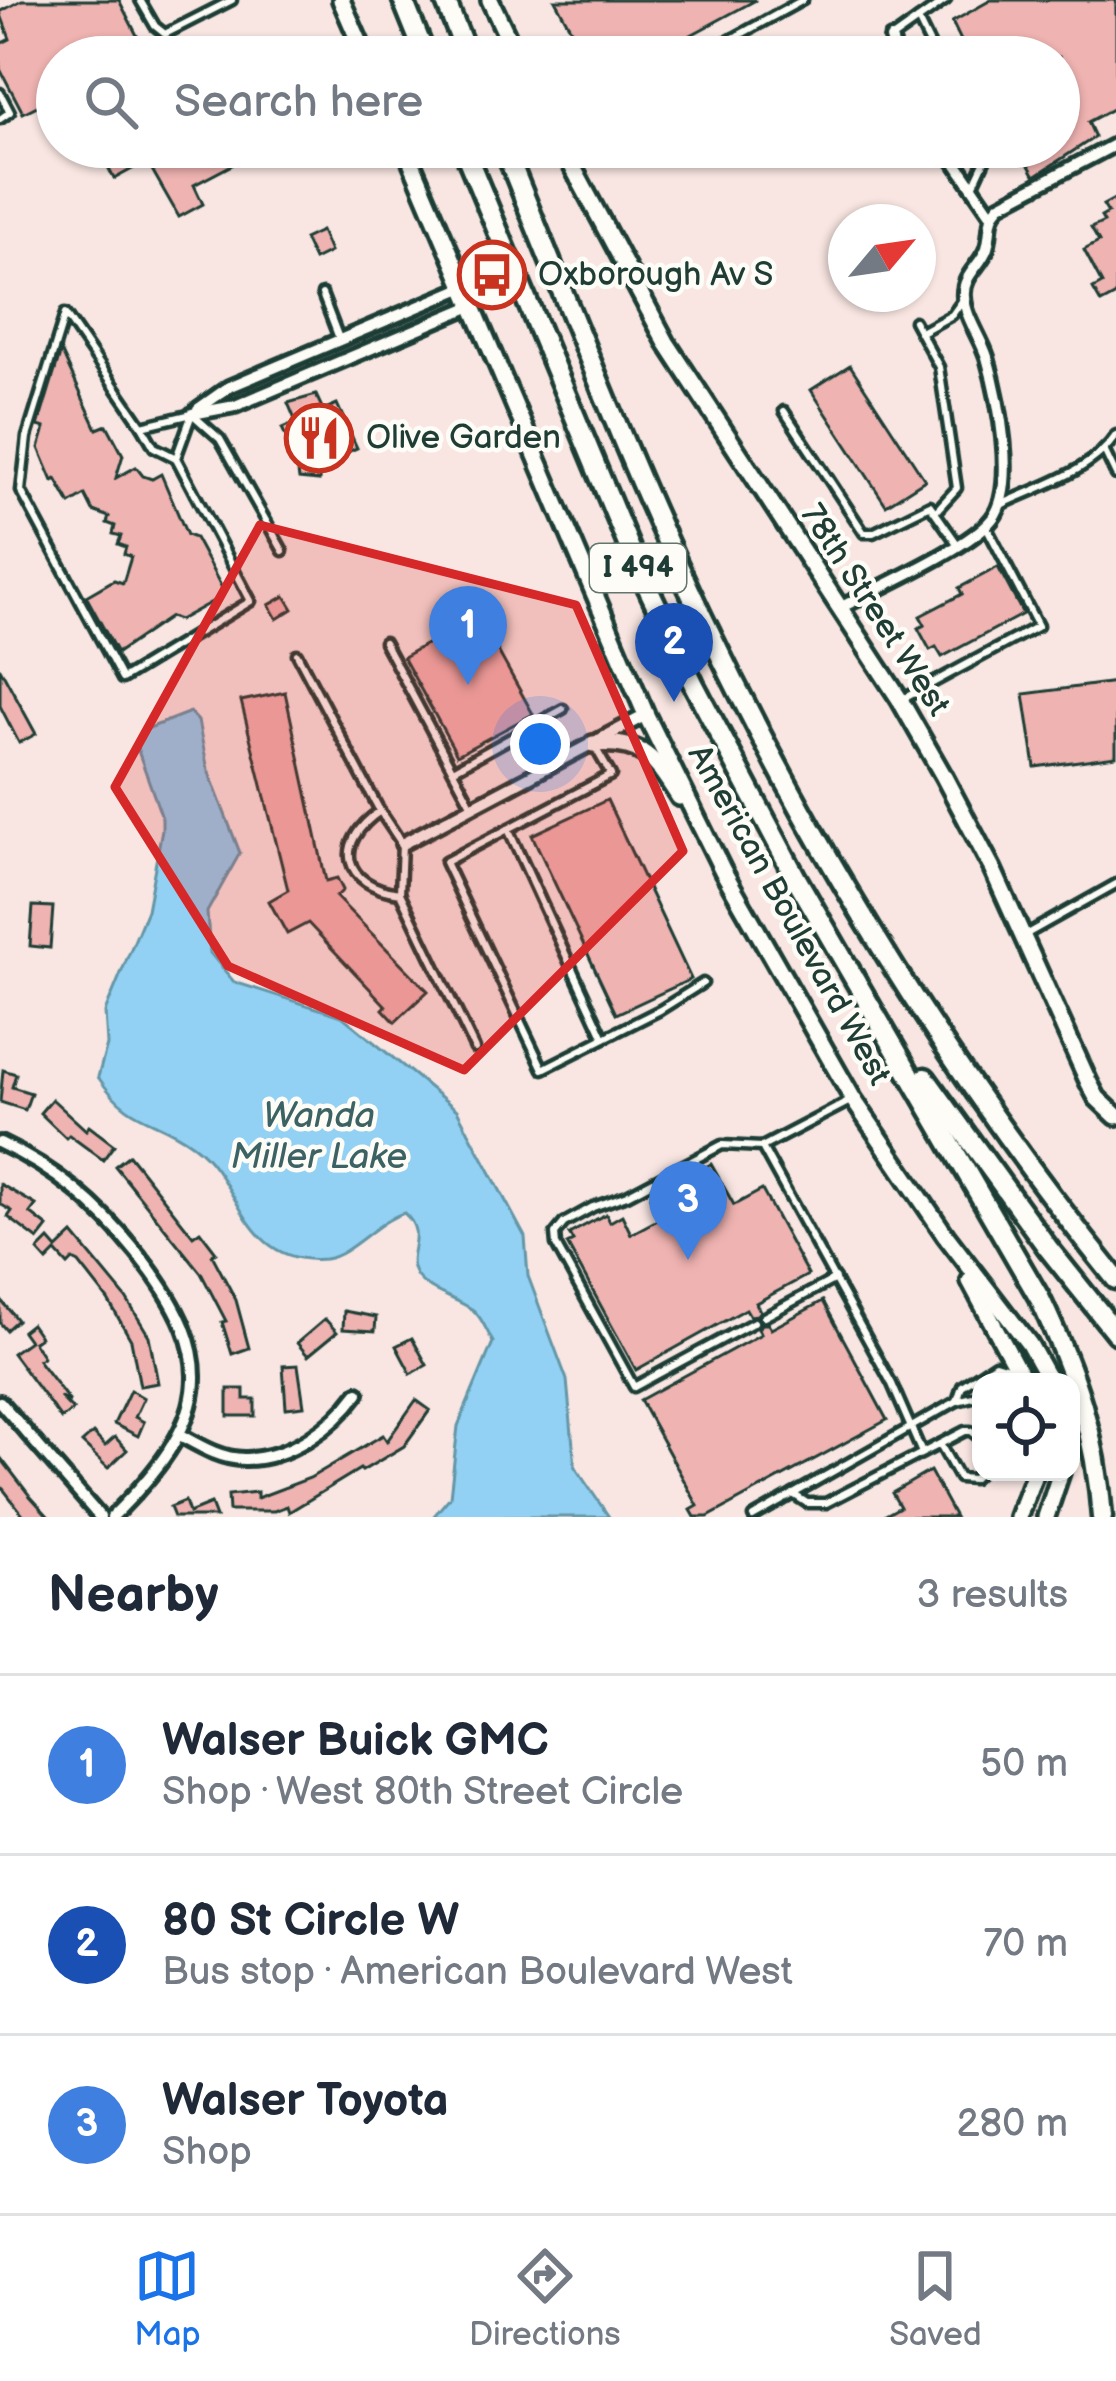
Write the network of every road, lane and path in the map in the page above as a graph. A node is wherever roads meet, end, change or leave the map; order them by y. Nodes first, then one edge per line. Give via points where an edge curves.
1 (140, 0) edge
2 (232, 0) edge
3 (341, 0) edge
4 (403, 0) edge
5 (445, 0) edge
6 (490, 0) edge
7 (802, 0) edge
8 (946, 0) edge
9 (918, 20) junction
10 (357, 36) edge
11 (418, 36) edge
12 (460, 36) edge
13 (507, 36) edge
14 (737, 36) edge
15 (895, 36) edge
16 (926, 36) edge
17 (0, 92) edge
18 (0, 119) edge
19 (1116, 144) edge
20 (1080, 163) edge
21 (414, 168) edge
22 (472, 168) edge
23 (513, 168) edge
24 (573, 168) edge
25 (959, 168) edge
26 (981, 168) edge
27 (1070, 168) edge
28 (972, 188) junction
29 (991, 214) junction
30 (467, 286) junction
31 (322, 294) dead end
32 (964, 298) junction
33 (475, 304) junction
34 (914, 321) dead end
35 (921, 333) junction
36 (340, 342) junction
37 (784, 411) dead end
38 (192, 414) junction
39 (142, 427) junction
40 (1116, 435) edge
41 (1104, 451) junction
42 (176, 458) junction
43 (1116, 475) edge
44 (1003, 504) junction
45 (936, 511) junction
46 (986, 526) junction
47 (958, 544) junction
48 (284, 550) dead end
49 (840, 608) junction
50 (384, 642) dead end
51 (297, 654) dead end
52 (900, 700) junction
53 (563, 709) dead end
54 (646, 715) junction
55 (593, 744) junction
56 (453, 770) junction
57 (473, 808) junction
58 (380, 811) junction
59 (508, 829) junction
60 (402, 844) junction
61 (716, 855) junction
62 (1116, 884) edge
63 (400, 893) junction
64 (1024, 936) junction
65 (851, 970) junction
66 (703, 983) dead end
67 (604, 1039) junction
68 (476, 1049) dead end
69 (853, 1099) junction
70 (1116, 1116) edge
71 (0, 1143) edge
72 (762, 1148) junction
73 (946, 1236) junction
74 (1083, 1238) junction
75 (1116, 1268) edge
76 (836, 1279) junction
77 (1116, 1279) edge
78 (764, 1317) dead end
79 (754, 1322) dead end
80 (1116, 1333) edge
81 (1012, 1366) junction
82 (1007, 1373) edge
83 (1017, 1373) edge
84 (1045, 1373) edge
85 (358, 1393) dead end
86 (972, 1398) edge
87 (0, 1402) edge
88 (957, 1402) junction
89 (913, 1426) junction
90 (972, 1431) edge
91 (180, 1436) junction
92 (940, 1444) junction
93 (922, 1453) junction
94 (972, 1479) edge
95 (1032, 1481) edge
96 (1058, 1481) edge
97 (794, 1494) junction
98 (100, 1517) edge
99 (112, 1517) edge
100 (753, 1517) edge
101 (1018, 1517) edge
102 (1046, 1517) edge
103 (1102, 1517) edge

1 - 2 lane via 165,34
3 - 10 street
4 - 11 highway
5 - 12 highway
6 - 13 street
7 - 14 lane
8 - 9 lane
9 - 15 lane
9 - 16 lane
17 - 18 lane via 10,112
19 - 20 street
21 - 30 street, American Boulevard West
22 - 65 highway, I 494 via 658,613
23 - 74 highway, I 494 via 657,519 760,734 906,987
24 - 49 street, 78th Street West via 666,342
25 - 28 street
26 - 28 lane
27 - 29 street
28 - 29 street
29 - 32 street via 988,243 967,276
30 - 33 street, American Boulevard West
30 - 36 street
31 - 36 lane
32 - 35 lane
32 - 44 street via 989,366
33 - 38 street via 235,406
33 - 54 street, American Boulevard West
34 - 35 lane
35 - 45 lane via 939,367 957,488
36 - 38 street via 229,387
37 - 45 lane via 864,532 923,505
38 - 39 lane
38 - 42 lane
38 - 48 lane via 220,439
39 - 42 lane via 154,447
39 - 42 lane via 65,314 27,436 21,491 122,679 251,601
40 - 41 lane
41 - 43 lane
41 - 44 lane
44 - 46 street
45 - 47 lane
46 - 47 street
46 - 52 lane via 1038,626
47 - 49 street
49 - 52 street, 78th Street West
50 - 56 lane
51 - 58 lane
52 - 64 street, 78th Street West
53 - 56 lane
54 - 55 street
54 - 61 street, American Boulevard West
55 - 57 street
55 - 59 lane via 610,775
55 - 61 street via 629,744 654,759
56 - 57 lane
57 - 60 street
58 - 60 lane
58 - 63 lane via 359,825 350,858 356,875 377,890
59 - 67 lane
59 - 67 lane via 445,862 462,901 543,1069
60 - 63 lane
61 - 69 street, American Boulevard West
62 - 64 lane
63 - 68 lane
64 - 70 street, 78th Street West via 1089,1083
65 - 80 highway, I 494
65 - 103 highway via 1058,1336 1090,1428
66 - 67 lane
69 - 72 lane
69 - 73 street, American Boulevard West
71 - 91 street via 87,1197 178,1309 194,1358
72 - 76 lane
72 - 79 lane via 722,1145 555,1234 634,1388
73 - 81 street, American Boulevard West
73 - 84 street, American Boulevard West
74 - 75 highway
74 - 77 highway, I 494
76 - 78 lane
76 - 89 lane
81 - 82 lane
81 - 83 street, American Boulevard West
81 - 88 lane via 995,1364 962,1386
85 - 91 street via 340,1418 287,1449 248,1460
86 - 88 lane
87 - 98 street
88 - 89 lane
89 - 93 lane
89 - 97 lane
90 - 92 lane
91 - 99 street
92 - 93 lane
92 - 94 lane via 959,1478
93 - 97 lane via 826,1503
95 - 101 street
96 - 102 street
97 - 100 lane

